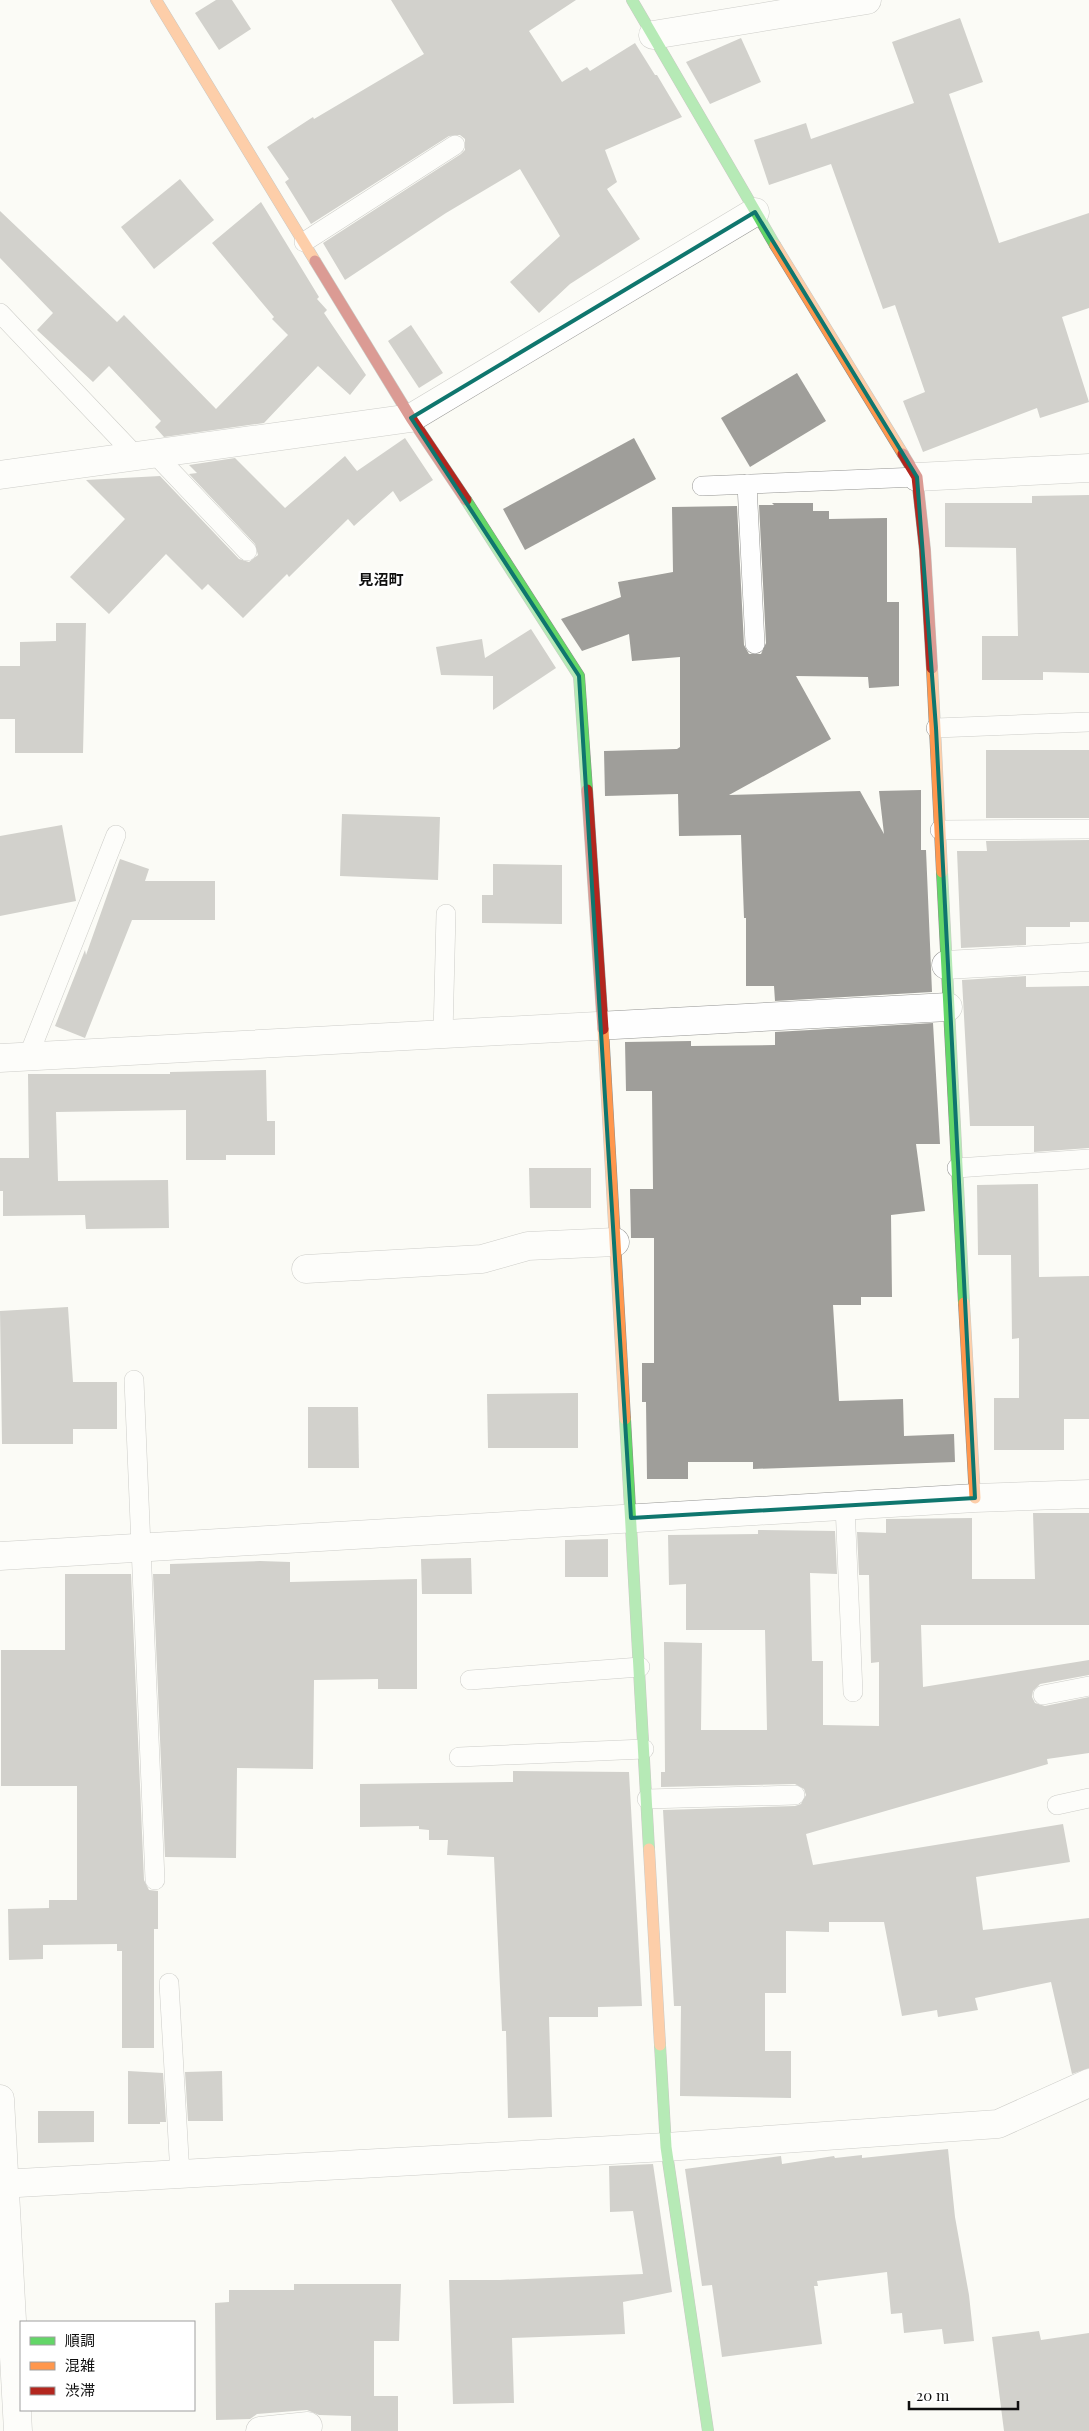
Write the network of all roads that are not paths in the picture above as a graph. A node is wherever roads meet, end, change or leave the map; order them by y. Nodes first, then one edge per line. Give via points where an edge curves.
1 (156, 0) edge
2 (632, 0) edge
3 (867, 0) edge
4 (653, 36) junction
5 (455, 145) dead end
6 (755, 212) junction
7 (304, 242) junction
8 (0, 313) edge
9 (411, 418) junction
10 (145, 455) junction
11 (1089, 468) edge
12 (0, 475) edge
13 (917, 477) junction
14 (747, 484) junction
15 (702, 486) dead end
16 (247, 550) dead end
17 (755, 644) dead end
18 (1089, 722) edge
19 (936, 728) junction
20 (1089, 828) edge
21 (940, 830) junction
22 (116, 835) dead end
23 (446, 914) dead end
24 (1089, 957) edge
25 (946, 966) junction
26 (948, 1007) junction
27 (603, 1027) junction
28 (443, 1035) junction
29 (28, 1057) junction
30 (0, 1058) edge
31 (1089, 1159) edge
32 (957, 1168) junction
33 (615, 1242) junction
34 (306, 1269) dead end
35 (134, 1380) dead end
36 (1089, 1494) edge
37 (975, 1498) junction
38 (845, 1505) junction
39 (631, 1518) junction
40 (141, 1548) junction
41 (0, 1556) edge
42 (640, 1667) junction
43 (470, 1680) dead end
44 (1089, 1686) edge
45 (853, 1692) dead end
46 (1043, 1695) dead end
47 (644, 1749) junction
48 (459, 1757) dead end
49 (795, 1795) dead end
50 (1089, 1798) edge
51 (647, 1799) junction
52 (1057, 1805) dead end
53 (155, 1880) dead end
54 (169, 1983) dead end
55 (1089, 2083) edge
56 (0, 2099) edge
57 (666, 2147) junction
58 (180, 2175) junction
59 (2, 2184) edge
60 (308, 2426) dead end
61 (18, 2431) edge
62 (260, 2431) edge
63 (708, 2431) edge

1 - 7 street
2 - 4 street
3 - 4 street
4 - 6 street
5 - 7 lane
6 - 9 street
6 - 13 street
7 - 9 street
8 - 10 lane
9 - 10 street
9 - 27 street via 579,676
10 - 12 street
10 - 16 lane
11 - 13 street
13 - 14 lane
13 - 19 street
14 - 15 lane
14 - 17 lane
18 - 19 lane
19 - 21 street
20 - 21 lane
21 - 25 street
22 - 29 lane
23 - 28 lane
24 - 25 street
25 - 26 street
26 - 27 street
26 - 32 street
27 - 28 street
27 - 33 street
28 - 29 street
29 - 30 street
31 - 32 lane
32 - 37 street
33 - 34 street via 528,1246 482,1259
33 - 39 street
35 - 40 lane
36 - 37 street
37 - 38 street
38 - 39 street
38 - 45 lane
39 - 40 street
39 - 42 street
40 - 41 street
40 - 53 lane
42 - 43 lane
42 - 47 street
44 - 46 lane
47 - 48 lane
47 - 51 street
49 - 51 lane
50 - 52 lane
51 - 57 street
54 - 58 lane
55 - 57 street via 998,2124
56 - 59 street
57 - 58 street
57 - 63 street
58 - 59 street
59 - 61 street
60 - 62 street

